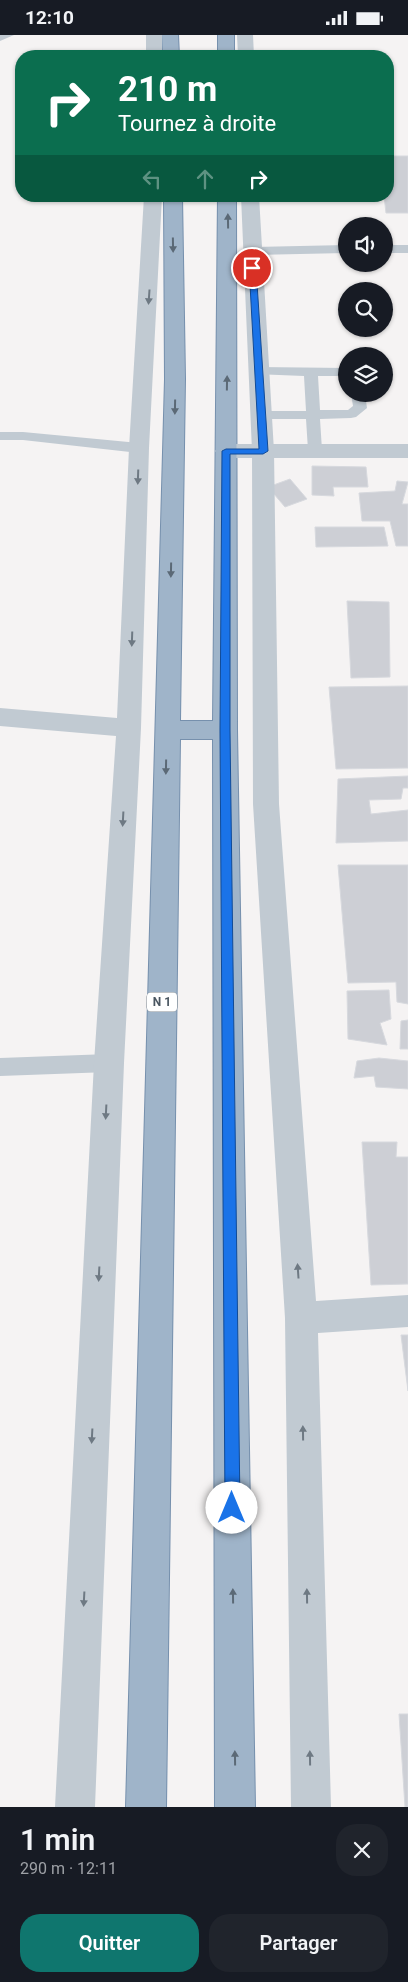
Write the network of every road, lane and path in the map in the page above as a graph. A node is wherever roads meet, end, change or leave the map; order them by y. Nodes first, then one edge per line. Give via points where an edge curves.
1 (9, 35) edge
2 (154, 35) edge
3 (170, 35) edge
4 (226, 35) edge
5 (245, 35) edge
6 (0, 38) edge
7 (154, 50) edge
8 (171, 50) edge
9 (226, 50) edge
10 (246, 50) edge
11 (153, 202) edge
12 (173, 202) edge
13 (227, 202) edge
14 (250, 202) edge
15 (338, 249) edge
16 (393, 249) edge
17 (408, 249) edge
18 (251, 251) junction
19 (258, 371) junction
20 (311, 371) junction
21 (338, 372) edge
22 (359, 402) edge
23 (261, 415) junction
24 (313, 415) junction
25 (0, 436) edge
26 (139, 449) junction
27 (226, 451) junction
28 (263, 451) junction
29 (315, 451) junction
30 (408, 451) edge
31 (0, 717) edge
32 (129, 728) junction
33 (167, 730) junction
34 (225, 730) junction
35 (109, 1063) junction
36 (0, 1067) edge
37 (408, 1311) edge
38 (301, 1318) junction
39 (75, 1807) edge
40 (146, 1807) edge
41 (235, 1807) edge
42 (311, 1807) edge

1 - 6 lane
2 - 7 street
3 - 8 highway
4 - 9 highway
5 - 10 street
11 -> 26 street
12 -> 33 highway, N 1 via 175,379
27 -> 13 highway
14 - 18 street
15 - 18 lane
16 - 17 lane
18 - 19 street
19 - 20 lane
19 - 23 street
20 - 21 lane
20 - 24 lane
22 - 24 lane via 360,409 351,414
23 - 24 lane
23 - 28 street
24 - 29 lane
25 - 26 lane
26 -> 32 street
27 - 28 street
27 - 34 highway
28 - 29 street
38 -> 28 street via 266,803
29 - 30 street
31 - 32 street
32 -> 35 street
33 - 34 highway
33 -> 40 highway, N 1
41 -> 34 highway
35 - 36 lane
35 -> 39 street
37 - 38 street
42 -> 38 street

